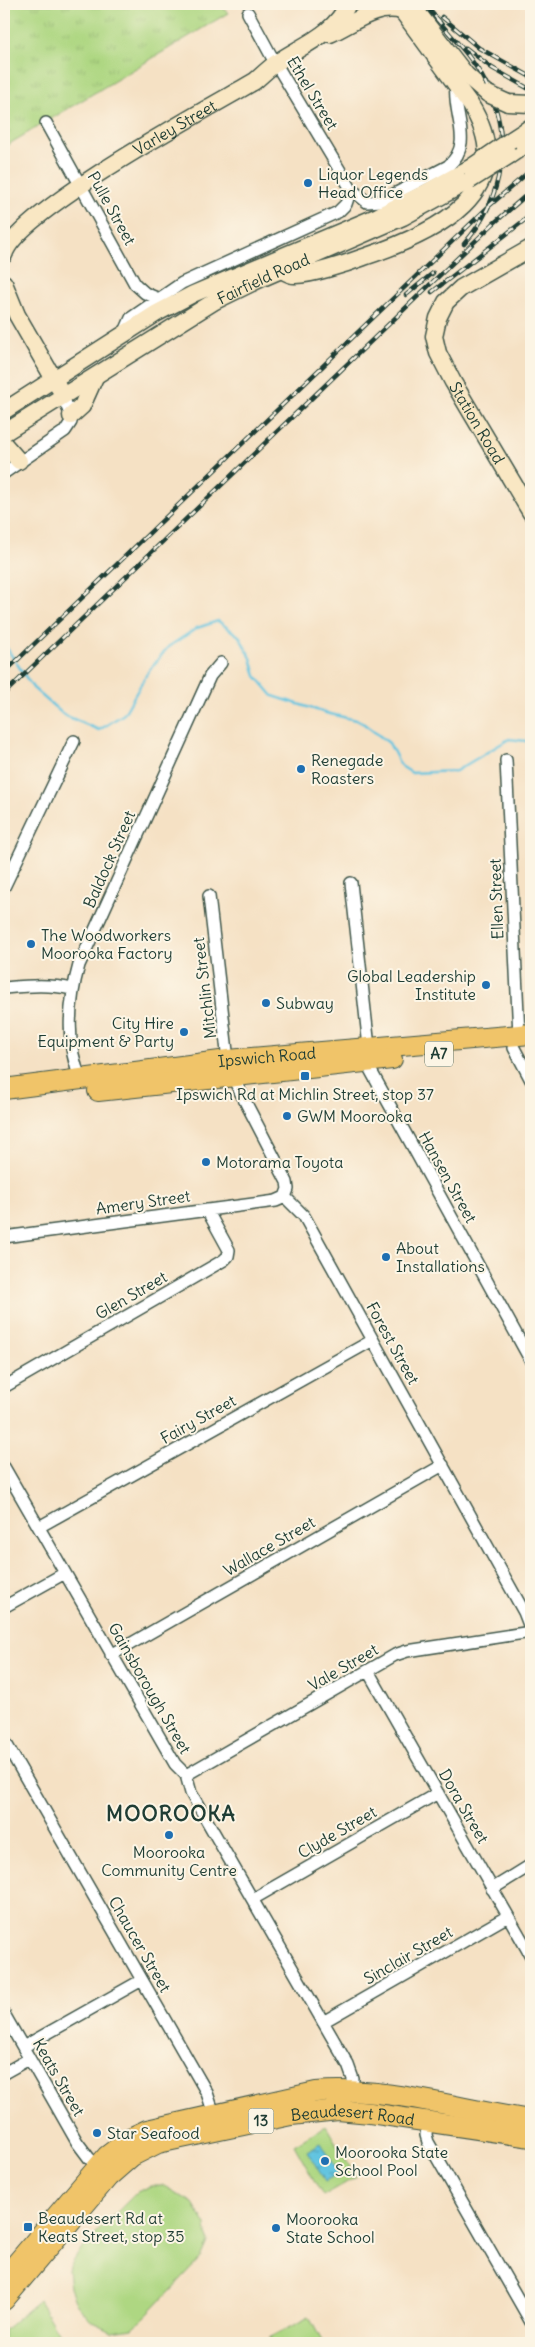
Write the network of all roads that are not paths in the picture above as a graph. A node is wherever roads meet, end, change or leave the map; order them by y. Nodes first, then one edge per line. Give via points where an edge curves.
1 (348, 4) edge
2 (403, 6) edge
3 (248, 13) dead end
4 (310, 44) junction
5 (276, 64) junction
6 (456, 85) junction
7 (531, 104) edge
8 (46, 123) dead end
9 (531, 127) edge
10 (531, 142) edge
11 (511, 148) junction
12 (470, 174) junction
13 (81, 185) junction
14 (351, 189) junction
15 (531, 248) edge
16 (4, 254) edge
17 (281, 270) junction
18 (5, 288) edge
19 (159, 298) junction
20 (124, 334) junction
21 (95, 377) junction
22 (54, 379) junction
23 (63, 397) junction
24 (4, 411) edge
25 (71, 416) junction
26 (4, 433) edge
27 (4, 444) edge
28 (19, 462) junction
29 (4, 473) edge
30 (531, 513) edge
31 (221, 663) dead end
32 (74, 741) dead end
33 (506, 760) dead end
34 (351, 883) dead end
35 (4, 887) edge
36 (209, 896) dead end
37 (4, 988) edge
38 (72, 989) junction
39 (524, 1041) edge
40 (367, 1055) junction
41 (230, 1068) junction
42 (81, 1079) junction
43 (531, 1080) edge
44 (4, 1090) edge
45 (4, 1102) edge
46 (285, 1197) junction
47 (207, 1210) junction
48 (4, 1237) edge
49 (373, 1340) junction
50 (531, 1361) edge
51 (4, 1387) edge
52 (443, 1465) junction
53 (4, 1467) edge
54 (39, 1528) junction
55 (65, 1573) junction
56 (4, 1608) edge
57 (531, 1631) edge
58 (112, 1655) junction
59 (368, 1671) junction
60 (4, 1740) edge
61 (186, 1775) junction
62 (438, 1793) junction
63 (531, 1865) edge
64 (492, 1889) junction
65 (253, 1899) junction
66 (508, 1916) junction
67 (531, 1956) edge
68 (142, 1980) junction
69 (4, 2014) edge
70 (323, 2022) junction
71 (22, 2047) junction
72 (29, 2058) junction
73 (4, 2073) edge
74 (352, 2100) junction
75 (214, 2114) junction
76 (531, 2120) edge
77 (427, 2121) junction
78 (531, 2136) edge
79 (102, 2171) junction
80 (4, 2278) edge
81 (4, 2300) edge
82 (531, 2322) edge

1 - 4 main road, Varley Street via 338,20
2 - 4 main road via 376,11
2 - 6 main road
2 - 7 main road, bridge via 466,75 488,94 508,103
3 - 5 street, Ethel Street
4 - 5 main road, Varley Street
5 - 13 main road, Varley Street via 255,81
5 - 14 street, Ethel Street
6 - 14 street via 454,97 462,145 457,159 376,202 366,202
6 - 17 main road via 480,122 487,145 481,181 467,203 435,227 396,246 333,267 293,275
8 - 13 street, Pulle Street
9 - 11 main road, Fairfield Road
10 - 11 main road, Fairfield Road
11 - 12 main road, Fairfield Road, bridge
12 - 17 main road, Fairfield Road via 403,217
12 - 20 main road, Fairfield Road via 193,294
13 - 16 main road, Varley Street via 20,230
13 - 19 street, Pulle Street via 135,284 145,293
14 - 19 street, Fairfield Road via 346,204 338,212 198,275
15 - 30 main road, Station Road via 461,288 446,302 434,336 438,353
17 - 21 main road, Fairfield Road via 215,301
18 - 22 main road
19 - 20 street, Fairfield Road via 131,318
20 - 22 main road, Fairfield Road
21 - 23 main road, Fairfield Road
21 - 25 main road via 82,406
22 - 23 main road
22 - 24 main road, Fairfield Road
23 - 25 street
23 - 26 main road, Fairfield Road
25 - 28 street via 65,431
27 - 28 main road
28 - 29 street
31 - 38 street, Baldock Street via 210,676 83,956
32 - 35 street
33 - 39 street, Ellen Street
34 - 40 street
36 - 41 street, Mitchlin Street
37 - 38 street via 54,985
38 - 42 street, Baldock Street via 74,1061
39 - 40 highway, Ipswich Road / A7
39 - 43 street
40 - 41 highway, Ipswich Road / A7
40 - 50 street, Hansen Street
41 - 42 highway, Ipswich Road / A7
41 - 45 highway, Ipswich Road / A7
41 - 46 street via 287,1182
42 - 44 highway, Ipswich Road / A7
46 - 47 street, Amery Street
46 - 49 street, Forest Street via 304,1216
47 - 48 street, Amery Street
47 - 51 street, Glen Street via 229,1250 224,1260
49 - 52 street, Forest Street
49 - 54 street, Fairy Street
52 - 57 street, Forest Street via 524,1612
52 - 58 street, Wallace Street
53 - 54 street, Gainsborough Street
54 - 55 street, Gainsborough Street
55 - 56 street
55 - 58 street, Gainsborough Street
57 - 59 street, Vale Street via 407,1651
58 - 61 street, Gainsborough Street via 174,1764
59 - 61 street, Vale Street
59 - 62 street, Dora Street
60 - 68 street, Chaucer Street
61 - 65 street, Gainsborough Street via 191,1794
62 - 64 street, Dora Street
62 - 65 street, Clyde Street
63 - 64 street
64 - 66 street, Dora Street
65 - 70 street, Gainsborough Street
66 - 67 street, Dora Street
66 - 70 street, Sinclair Street
68 - 71 street
68 - 75 street, Chaucer Street via 208,2093
69 - 71 street, Keats Street
70 - 74 street, Gainsborough Street via 348,2065 353,2079
71 - 72 street, Keats Street
72 - 73 street
72 - 79 street, Keats Street via 77,2142
74 - 75 highway, Beaudesert Road / 13 via 316,2092
74 - 76 highway, Beaudesert Road / 13
74 - 77 highway, Beaudesert Road / 13
74 - 79 highway, Beaudesert Road / 13 via 319,2111 172,2139 145,2148 121,2165
75 - 79 highway, Beaudesert Road / 13 via 140,2133 119,2145
77 - 78 highway, Beaudesert Road / 13
77 - 82 street via 428,2142
79 - 80 highway, Beaudesert Road / 13
79 - 81 highway, Beaudesert Road / 13

